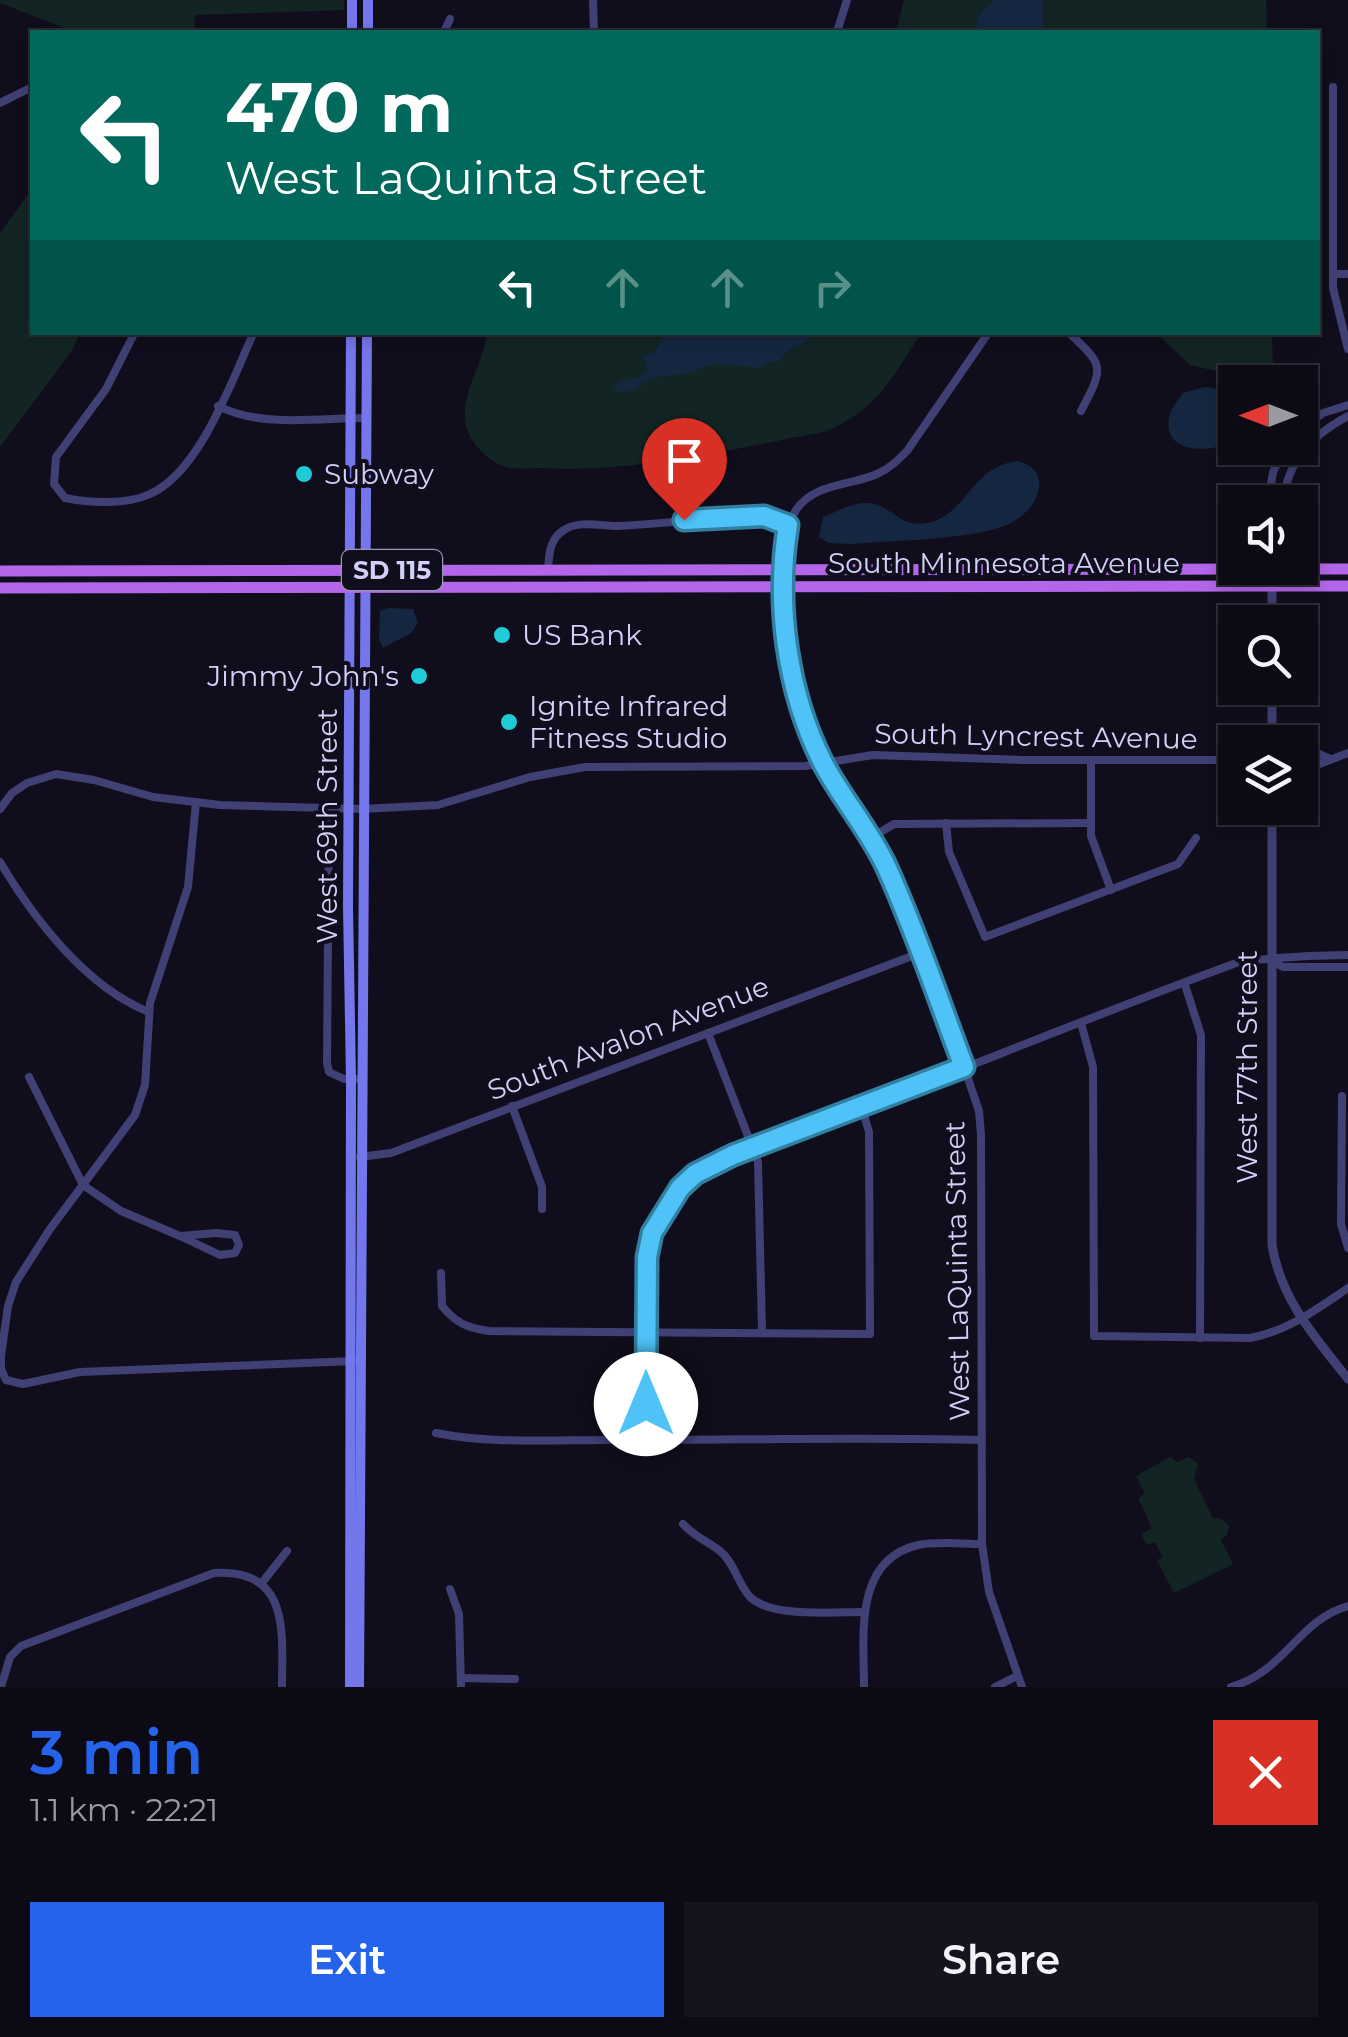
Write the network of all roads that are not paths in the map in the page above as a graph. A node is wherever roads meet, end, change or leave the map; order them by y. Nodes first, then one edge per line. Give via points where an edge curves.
1 (352, 0) edge
2 (368, 0) edge
3 (593, 0) edge
4 (847, 0) edge
5 (450, 19) dead end
6 (352, 30) edge
7 (368, 30) edge
8 (445, 30) edge
9 (594, 30) edge
10 (838, 30) edge
11 (1333, 87) dead end
12 (30, 88) edge
13 (0, 103) edge
14 (1333, 274) junction
15 (1348, 274) edge
16 (133, 335) edge
17 (253, 335) edge
18 (351, 335) edge
19 (367, 335) edge
20 (987, 335) edge
21 (1071, 335) edge
22 (1348, 349) edge
23 (1348, 405) edge
24 (218, 406) junction
25 (1082, 411) dead end
26 (1348, 416) edge
27 (1318, 417) edge
28 (351, 418) junction
29 (366, 418) junction
30 (1286, 485) edge
31 (788, 525) junction
32 (1218, 569) edge
33 (1318, 569) edge
34 (1348, 569) edge
35 (0, 570) edge
36 (350, 570) junction
37 (366, 570) junction
38 (784, 570) junction
39 (548, 571) junction
40 (1272, 585) edge
41 (1348, 586) edge
42 (0, 588) edge
43 (358, 588) junction
44 (784, 588) junction
45 (1272, 588) junction
46 (1272, 605) edge
47 (1318, 753) edge
48 (1348, 753) edge
49 (1330, 758) junction
50 (1091, 760) junction
51 (1218, 760) edge
52 (824, 763) junction
53 (1318, 764) edge
54 (196, 802) junction
55 (362, 808) junction
56 (0, 809) edge
57 (329, 809) junction
58 (348, 809) junction
59 (946, 823) junction
60 (1090, 823) junction
61 (1272, 825) edge
62 (869, 838) junction
63 (1196, 838) dead end
64 (0, 862) edge
65 (1111, 890) junction
66 (920, 953) junction
67 (1348, 956) edge
68 (1270, 960) junction
69 (1348, 967) edge
70 (1185, 984) junction
71 (149, 1012) junction
72 (1081, 1023) junction
73 (708, 1033) junction
74 (964, 1067) junction
75 (29, 1077) dead end
76 (356, 1079) junction
77 (1342, 1096) dead end
78 (512, 1106) junction
79 (862, 1108) junction
80 (752, 1147) junction
81 (356, 1156) junction
82 (83, 1184) junction
83 (542, 1209) dead end
84 (180, 1236) junction
85 (1348, 1248) edge
86 (442, 1273) dead end
87 (1348, 1288) edge
88 (1302, 1319) junction
89 (762, 1331) junction
90 (646, 1332) junction
91 (1200, 1338) junction
92 (355, 1361) junction
93 (1348, 1379) edge
94 (436, 1433) dead end
95 (646, 1440) junction
96 (982, 1440) junction
97 (683, 1524) dead end
98 (982, 1544) junction
99 (286, 1551) dead end
100 (260, 1584) junction
101 (450, 1588) dead end
102 (1348, 1606) edge
103 (864, 1612) junction
104 (1018, 1676) junction
105 (515, 1679) dead end
106 (461, 1682) edge
107 (1, 1687) edge
108 (282, 1687) edge
109 (350, 1687) edge
110 (359, 1687) edge
111 (864, 1687) edge
112 (995, 1687) edge
113 (1022, 1687) edge
114 (1231, 1687) edge

1 - 6 main road
2 - 7 main road
3 - 9 street
4 - 10 street
5 - 8 street
11 - 14 street
12 - 13 street
14 - 15 street
14 - 22 street
16 - 24 street via 106,389 56,457 60,495 130,500 152,494 187,462
17 - 24 street
18 - 28 main road, West 69th Street
19 - 29 main road, West 69th Street
20 - 31 street via 907,451 881,472 804,500
21 - 25 street via 1098,367
23 - 27 street
24 - 28 street via 264,418
26 - 30 street via 1300,453
28 - 29 street
28 - 36 main road, West 69th Street
29 - 37 main road, West 69th Street
31 - 38 street, West LaQuinta Street
31 - 39 street via 764,516 577,524 555,537
32 - 38 main road, South Minnesota Avenue / SD 115
33 - 34 main road, South Minnesota Avenue / SD 115
35 - 36 main road, South Minnesota Avenue / SD 115
36 - 37 main road, South Minnesota Avenue / SD 115
36 - 43 main road, West 69th Street
37 - 39 main road, South Minnesota Avenue / SD 115
37 - 43 main road, West 69th Street
38 - 39 main road, South Minnesota Avenue / SD 115
38 - 44 street, West LaQuinta Street
40 - 45 street
41 - 45 main road, South Minnesota Avenue / SD 115
42 - 43 main road, South Minnesota Avenue / SD 115
43 - 44 main road, South Minnesota Avenue / SD 115
43 - 55 main road, West 69th Street
43 - 58 main road, West 69th Street
44 - 45 main road, South Minnesota Avenue / SD 115
44 - 52 street, West LaQuinta Street via 796,694
45 - 46 street
47 - 49 street
48 - 49 street
49 - 53 street
50 - 51 street, South Lyncrest Avenue
50 - 52 street, South Lyncrest Avenue via 873,755
50 - 60 street
52 - 55 street, South Lyncrest Avenue via 585,767 438,804
52 - 62 street, West LaQuinta Street
54 - 56 street, South Lyncrest Avenue via 56,774 26,783
54 - 57 street, South Lyncrest Avenue
54 - 71 street via 188,887
55 - 58 street, South Lyncrest Avenue
55 - 76 main road, West 69th Street
57 - 58 street, South Lyncrest Avenue
57 - 76 street, West 69th Street via 327,1063 336,1076
58 - 76 main road, West 69th Street
59 - 60 street
59 - 62 street via 894,824
59 - 65 street via 949,852 986,937
60 - 65 street
61 - 68 street, West 77th Street
62 - 66 street, West LaQuinta Street
63 - 65 street via 1178,864
64 - 71 street via 78,962
66 - 73 street, South Avalon Avenue
66 - 74 street, West LaQuinta Street
67 - 68 street via 1284,954
68 - 69 street via 1283,968
68 - 70 street via 1239,962
68 - 88 street, West 77th Street via 1269,1222 1282,1287
70 - 72 street
70 - 91 street via 1202,1036
71 - 82 street via 141,1099
72 - 74 street
72 - 91 street via 1093,1067 1094,1336
73 - 78 street, South Avalon Avenue
73 - 80 street
74 - 79 street
74 - 96 street, West LaQuinta Street via 981,1136
75 - 82 street
76 - 81 main road, West 69th Street
77 - 85 street via 1341,1224
78 - 81 street, South Avalon Avenue via 391,1154
78 - 83 street via 542,1188
79 - 80 street
79 - 89 street via 869,1132 870,1334
80 - 89 street via 760,1176
80 - 90 street via 695,1174 664,1209 647,1257
81 - 92 main road, West 69th Street
82 - 84 street via 120,1211
82 - 92 street via 16,1282 1,1356 6,1380
84 - 84 street via 220,1255 235,1253 239,1245 229,1233
86 - 90 street via 442,1306 468,1328
87 - 88 street
88 - 91 street via 1250,1338
88 - 93 street, West 77th Street
89 - 90 street
90 - 95 street
92 - 109 main road, West 69th Street
92 - 110 main road, West 69th Street
94 - 95 street
95 - 96 street
96 - 98 street, West LaQuinta Street
97 - 103 street via 719,1550 761,1606
98 - 103 street via 922,1544 892,1557 868,1590
98 - 104 street, West LaQuinta Street via 989,1592
99 - 100 street
100 - 107 street via 238,1573 214,1574 21,1646 10,1657
100 - 108 street via 282,1620
101 - 106 street via 459,1614
102 - 114 street via 1326,1612 1272,1668
103 - 111 street
104 - 112 street
104 - 113 street, West LaQuinta Street
105 - 106 street

